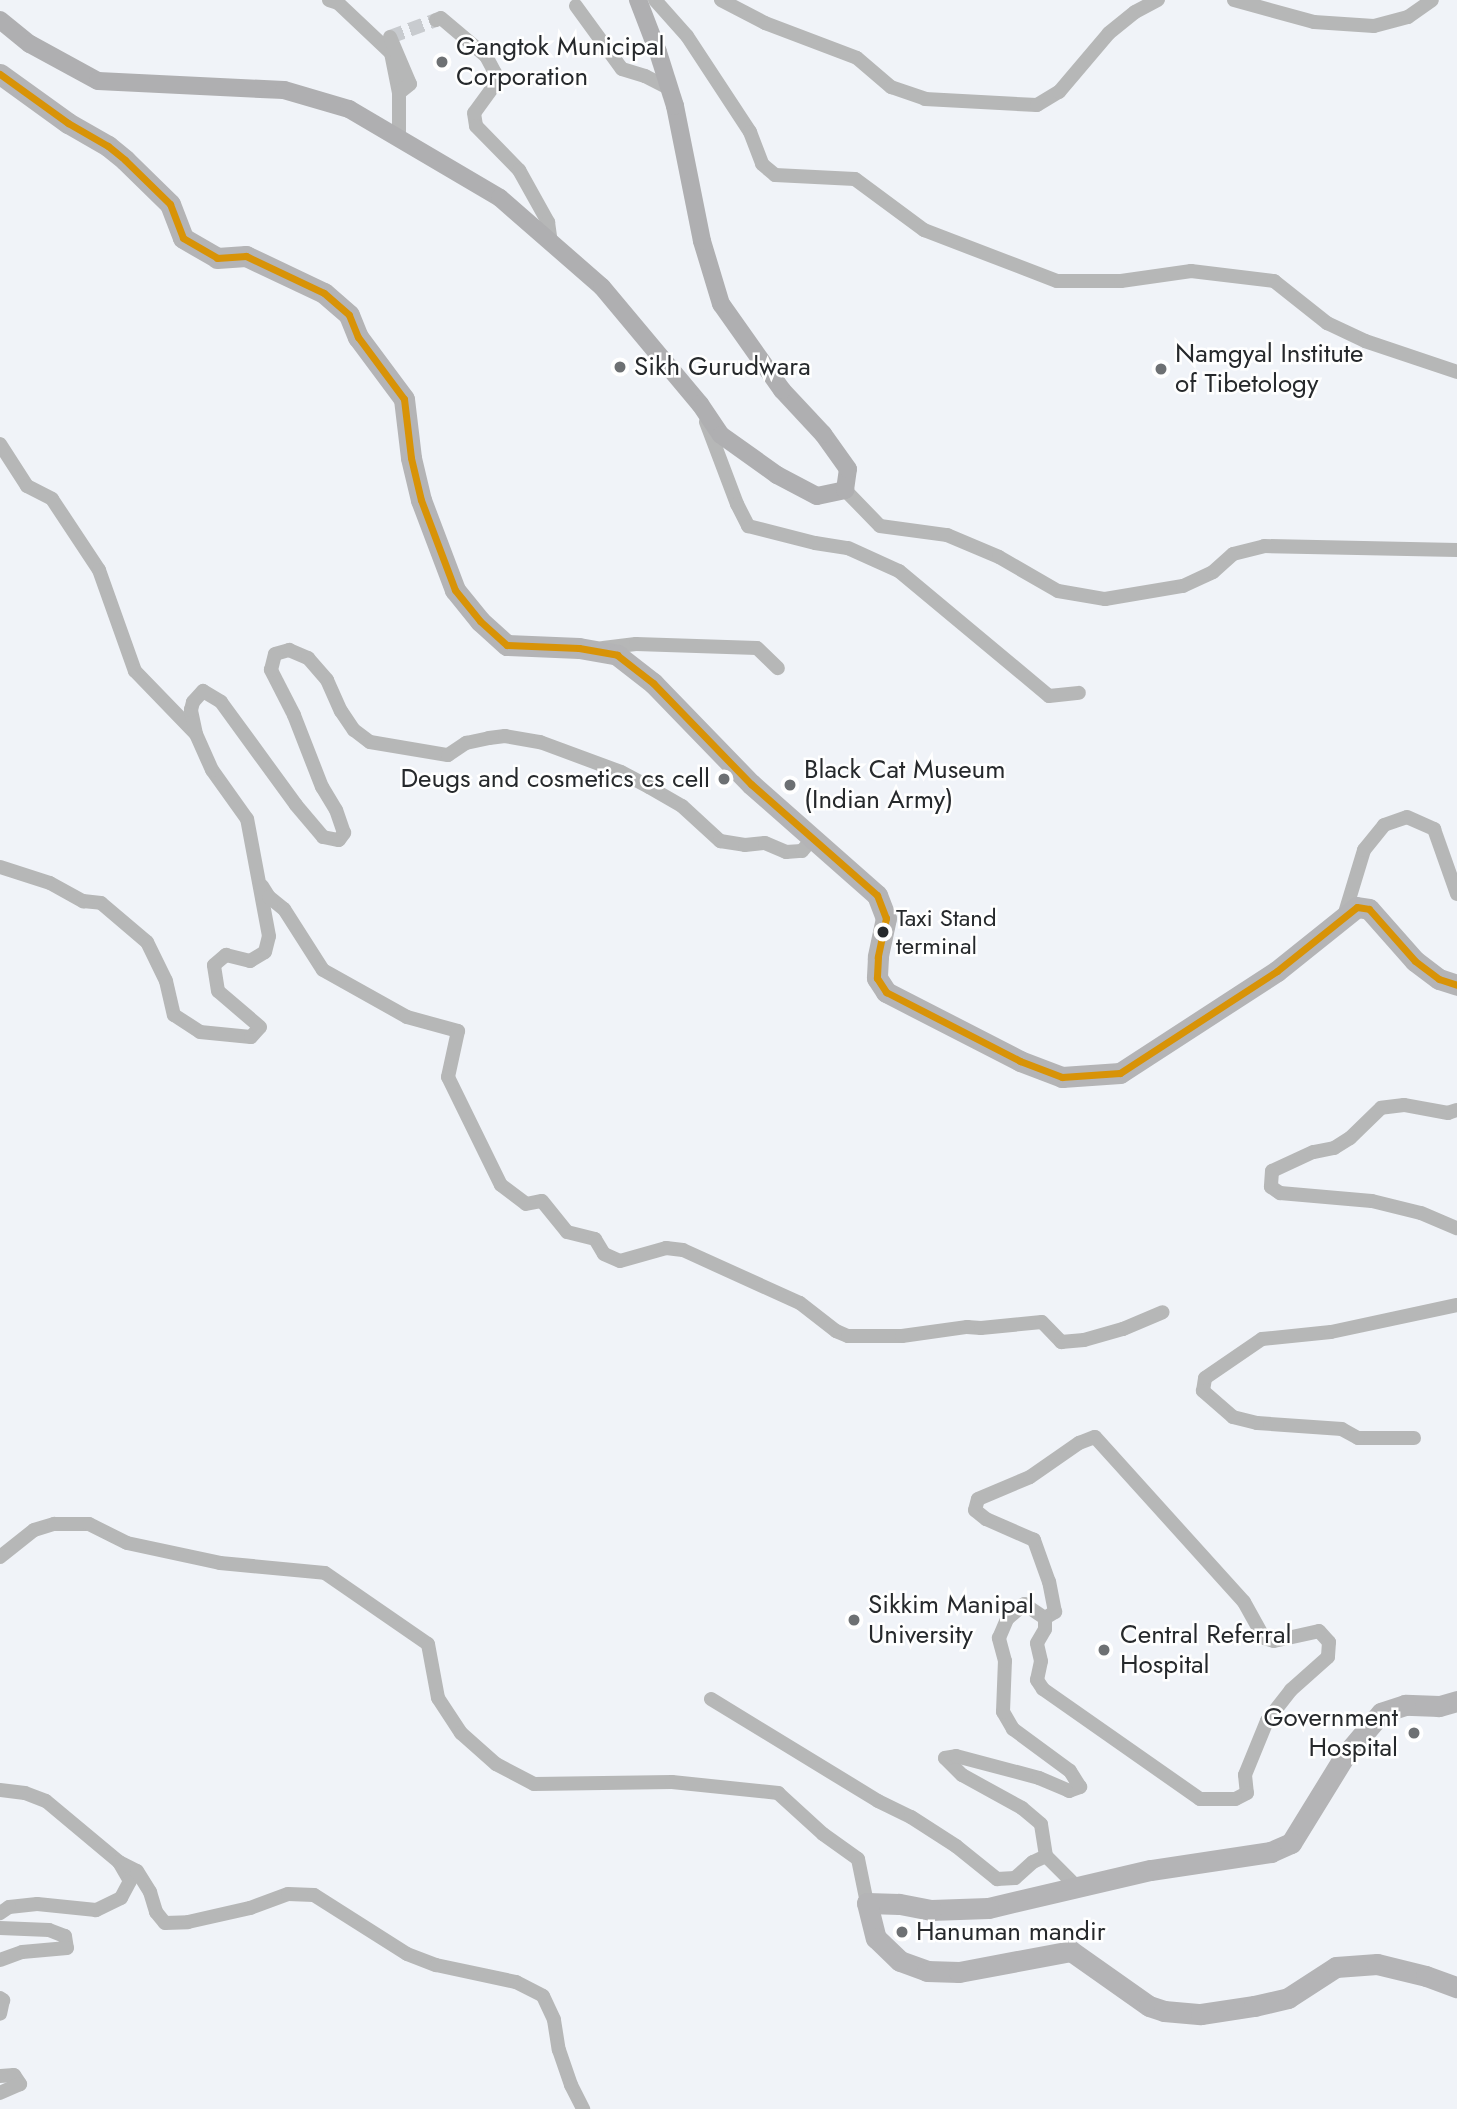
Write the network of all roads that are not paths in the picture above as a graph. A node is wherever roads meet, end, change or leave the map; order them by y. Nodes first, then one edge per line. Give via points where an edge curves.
1 (330, 0) edge
2 (638, 0) edge
3 (655, 0) edge
4 (721, 0) edge
5 (1158, 0) edge
6 (1234, 0) edge
7 (1432, 0) edge
8 (576, 6) dead end
9 (0, 20) edge
10 (436, 20) dead end
11 (390, 37) dead end
12 (0, 74) edge
13 (670, 89) junction
14 (399, 93) junction
15 (399, 139) junction
16 (551, 243) junction
17 (1457, 372) edge
18 (700, 404) junction
19 (0, 444) edge
20 (845, 490) junction
21 (1457, 550) edge
22 (591, 650) junction
23 (778, 668) dead end
24 (1079, 693) dead end
25 (196, 734) junction
26 (812, 839) junction
27 (0, 867) edge
28 (258, 879) junction
29 (1457, 894) edge
30 (1344, 916) junction
31 (1457, 985) edge
32 (1457, 1111) edge
33 (1457, 1228) edge
34 (1457, 1306) edge
35 (1163, 1312) dead end
36 (1414, 1438) dead end
37 (0, 1557) edge
38 (1045, 1618) junction
39 (711, 1699) dead end
40 (1457, 1700) edge
41 (0, 1790) edge
42 (1046, 1856) junction
43 (119, 1862) junction
44 (1077, 1887) junction
45 (867, 1903) junction
46 (0, 1913) edge
47 (0, 1928) edge
48 (0, 1960) edge
49 (1457, 1987) edge
50 (0, 1998) edge
51 (0, 2014) edge
52 (0, 2076) edge
53 (0, 2093) edge
54 (583, 2109) edge

1 - 14 street via 391,53
2 - 13 main road
3 - 17 street via 687,36 750,132 762,164 775,175 855,179 924,230 1057,281 1121,281 1191,271 1273,281 1327,323
4 - 5 street via 765,23 857,58 891,87 925,99 1037,105 1059,92 1109,33
6 - 7 street via 1314,22 1374,26 1408,17
8 - 13 street via 622,69
9 - 15 main road via 30,44 98,81 284,90 349,109
10 - 16 street via 441,18 486,56 495,73 496,83 474,113 476,126 519,170 548,222
11 - 14 street via 410,84
12 - 22 highway via 125,160 170,204 183,238 217,258 246,256 324,293 349,315 358,337 404,399 421,500 455,590 480,621 508,645
13 - 20 main road via 702,241 721,304 782,390 848,469
14 - 15 street
15 - 16 main road via 500,198
16 - 18 main road via 602,287
18 - 20 main road via 721,435 777,475 817,496
18 - 24 street via 748,526 848,548 899,571 1049,696
19 - 25 street via 27,486 52,499 99,570 135,671
20 - 21 street via 880,526 947,535 999,557 1058,591 1105,599 1184,586 1213,572 1233,554 1264,546
22 - 23 street via 636,644 757,648
22 - 26 highway via 617,655 653,683
25 - 26 street via 191,710 202,691 221,702 323,837 339,840 344,833 335,810 271,670 275,654 289,650 308,658 327,680 354,730 370,742 448,755 466,743 489,738 540,742 649,787 682,806 720,841 765,843 786,852 802,851
25 - 28 street via 212,770 247,818
26 - 30 highway via 877,895 886,918 877,978 886,992 1020,1061 1062,1077 1120,1073 1277,971
27 - 28 street via 50,883 83,901 101,903 147,942 166,981 174,1015 200,1032 228,1037 251,1037 260,1027 218,991 214,965 226,955 250,961 265,952 269,936
28 - 35 street via 284,909 323,970 407,1017 458,1031 448,1077 501,1185 526,1203 542,1201 567,1232 595,1239 604,1254 621,1261 666,1248 683,1250 800,1303 848,1336 902,1336 1042,1322 1062,1342 1123,1329
29 - 30 street via 1434,829 1406,817 1384,825 1364,850
30 - 31 highway via 1357,907 1369,909 1415,961 1439,979
32 - 33 street via 1404,1105 1381,1108 1334,1148 1313,1152 1272,1171 1271,1186 1280,1193 1371,1201 1421,1213
34 - 36 street via 1331,1332 1262,1339 1205,1378 1203,1391 1233,1417 1342,1429 1359,1438
37 - 45 street via 34,1530 54,1524 89,1524 127,1543 220,1563 325,1573 428,1644 438,1698 461,1733 496,1764 534,1784 672,1782 778,1793 859,1859
38 - 38 street via 1037,1643 1041,1661 1037,1680 1043,1689 1200,1799 1235,1799 1247,1793 1245,1775 1267,1721 1291,1690 1328,1657 1329,1642 1319,1631 1274,1641 1264,1637 1244,1602 1095,1437 1030,1477 978,1499 975,1510 986,1519 1034,1539 1055,1612
38 - 42 street via 1024,1604 1007,1619 999,1638 1005,1661 1003,1712 1013,1729 1070,1771 1080,1787 1069,1791 1039,1778 956,1756 946,1759 962,1775 1023,1808 1041,1824
39 - 42 street via 911,1817 997,1879 1015,1878
40 - 44 highway via 1439,1706 1405,1705 1381,1713 1344,1757 1291,1843 1271,1852 1150,1870
41 - 43 street via 46,1801
42 - 44 street
43 - 46 street via 130,1881 121,1898 96,1910 37,1904 9,1907
43 - 54 street via 137,1871 164,1923 250,1908 288,1894 314,1895 407,1954 516,1982 543,1996
44 - 45 highway via 988,1908 931,1910
45 - 49 highway via 876,1938 900,1961 927,1971 959,1972 1071,1951 1149,2006 1164,2011 1201,2014 1288,1998 1336,1967 1377,1964
47 - 48 street via 48,1930 65,1936 67,1948 22,1952
50 - 51 street
52 - 53 street via 14,2075 20,2084

